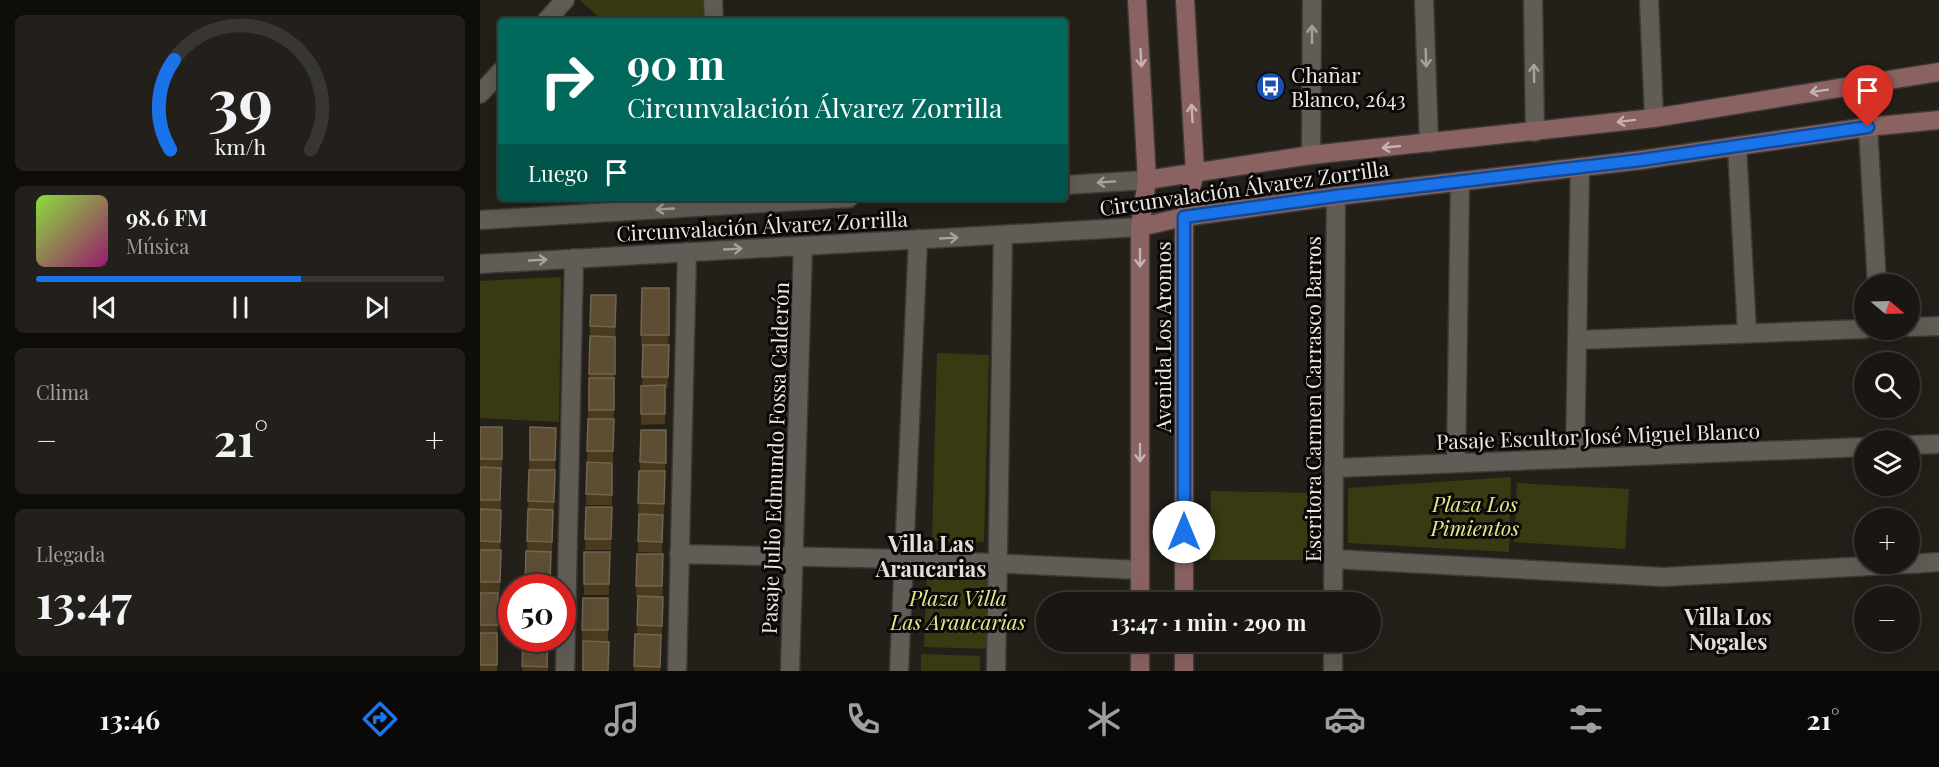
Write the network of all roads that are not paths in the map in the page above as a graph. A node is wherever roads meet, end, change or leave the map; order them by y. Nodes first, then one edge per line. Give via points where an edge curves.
1 (565, 0) edge
2 (713, 0) edge
3 (1137, 0) edge
4 (1185, 0) edge
5 (1312, 0) edge
6 (1424, 0) edge
7 (1533, 0) edge
8 (1649, 0) edge
9 (549, 18) edge
10 (714, 18) edge
11 (1939, 72) edge
12 (498, 74) edge
13 (480, 94) edge
14 (1654, 118) junction
15 (1939, 120) edge
16 (1868, 127) junction
17 (1535, 132) junction
18 (1429, 143) junction
19 (1737, 146) junction
20 (1311, 155) junction
21 (1580, 167) junction
22 (1195, 172) junction
23 (1148, 180) junction
24 (1460, 181) junction
25 (1068, 184) edge
26 (1336, 196) junction
27 (757, 201) edge
28 (726, 202) edge
29 (1184, 217) junction
30 (480, 220) edge
31 (1140, 227) junction
32 (1002, 235) junction
33 (918, 239) junction
34 (803, 246) junction
35 (687, 252) junction
36 (574, 258) junction
37 (480, 264) edge
38 (1876, 274) edge
39 (1939, 326) edge
40 (1920, 327) edge
41 (1854, 328) edge
42 (1747, 333) junction
43 (1577, 340) junction
44 (1939, 444) edge
45 (1920, 445) edge
46 (1854, 447) edge
47 (1575, 458) junction
48 (1456, 463) junction
49 (1334, 468) junction
50 (680, 554) junction
51 (793, 557) junction
52 (904, 559) junction
53 (1334, 559) junction
54 (998, 562) junction
55 (1939, 562) edge
56 (1920, 563) edge
57 (1854, 567) edge
58 (1140, 570) junction
59 (1140, 592) edge
60 (1184, 592) edge
61 (1333, 592) edge
62 (1140, 652) edge
63 (1184, 652) edge
64 (1333, 652) edge
65 (566, 671) edge
66 (677, 671) edge
67 (790, 671) edge
68 (899, 671) edge
69 (996, 671) edge
70 (1140, 671) edge
71 (1184, 671) edge
72 (1333, 671) edge

1 - 9 street
2 - 10 street
3 -> 23 main road, Avenida Los Aromos
22 -> 4 main road, Avenida Los Aromos
20 -> 5 street
6 -> 18 street
17 -> 7 street
8 - 14 street
11 -> 14 main road, Circunvalación Álvarez Zorrilla
12 - 13 street
14 -> 17 main road, Circunvalación Álvarez Zorrilla
15 - 16 main road, Circunvalación Álvarez Zorrilla
16 - 19 main road, Circunvalación Álvarez Zorrilla
16 - 38 street
17 - 18 main road, Circunvalación Álvarez Zorrilla
18 -> 20 main road, Circunvalación Álvarez Zorrilla
19 - 21 main road, Circunvalación Álvarez Zorrilla
19 - 42 street
20 - 22 main road, Circunvalación Álvarez Zorrilla
21 - 24 main road, Circunvalación Álvarez Zorrilla
21 - 43 street
22 - 23 main road, Circunvalación Álvarez Zorrilla
22 - 29 main road, Avenida Los Aromos
23 -> 25 street, Circunvalación Álvarez Zorrilla
23 - 31 main road, Avenida Los Aromos
24 - 26 main road, Circunvalación Álvarez Zorrilla
24 - 48 street
26 - 29 main road, Circunvalación Álvarez Zorrilla
26 - 49 street, Escritora Carmen Carrasco Barros
27 - 28 street, Circunvalación Álvarez Zorrilla
28 -> 30 street, Circunvalación Álvarez Zorrilla
29 - 31 main road, Circunvalación Álvarez Zorrilla
29 - 60 main road, Avenida Los Aromos
31 - 32 street, Circunvalación Álvarez Zorrilla
31 -> 58 main road, Avenida Los Aromos
33 -> 32 street, Circunvalación Álvarez Zorrilla
32 - 54 street
33 - 34 street, Circunvalación Álvarez Zorrilla
33 - 52 street
35 -> 34 street, Circunvalación Álvarez Zorrilla
34 - 51 street, Pasaje Julio Edmundo Fossa Calderón
35 - 36 street, Circunvalación Álvarez Zorrilla
35 - 50 street
37 -> 36 street, Circunvalación Álvarez Zorrilla
36 - 65 street
39 - 40 street
41 - 42 street
42 - 43 street
43 - 47 street
44 - 45 street
46 - 47 street, Pasaje Escultor José Miguel Blanco
47 - 48 street, Pasaje Escultor José Miguel Blanco
48 - 49 street, Pasaje Escultor José Miguel Blanco
49 - 53 street, Escritora Carmen Carrasco Barros
50 - 51 street
50 - 66 street
51 - 52 street
51 - 67 street, Pasaje Julio Edmundo Fossa Calderón
52 - 54 street
52 - 68 street
53 - 57 street via 1663,577
53 - 61 street, Escritora Carmen Carrasco Barros
54 - 58 street
54 - 69 street
55 - 56 street
58 - 59 main road, Avenida Los Aromos
62 - 70 main road
63 - 71 main road
64 - 72 street

